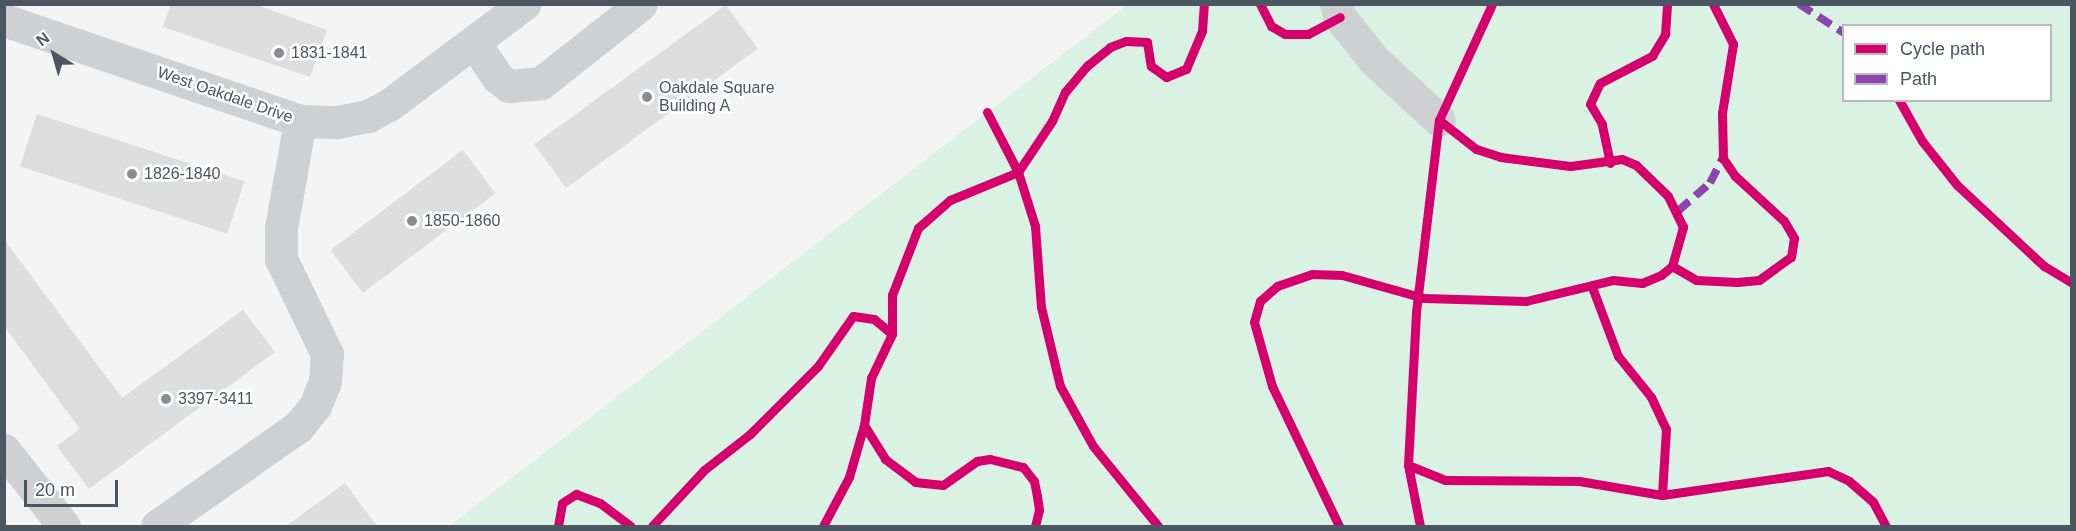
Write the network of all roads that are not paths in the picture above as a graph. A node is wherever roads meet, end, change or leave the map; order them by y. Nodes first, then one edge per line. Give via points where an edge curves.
1 (524, 4) edge
2 (642, 4) edge
3 (1336, 4) edge
4 (4, 20) edge
5 (474, 42) junction
6 (1439, 120) dead end
7 (300, 121) junction
8 (4, 450) edge
9 (64, 526) edge
10 (157, 526) edge

1 - 5 street, West Oakdale Drive
2 - 5 street via 541,83 509,86 498,78
3 - 6 street via 1340,17 1374,60
4 - 7 street, West Oakdale Drive
5 - 7 street, West Oakdale Drive via 368,116 338,122
7 - 10 street via 281,228 281,259 327,354 325,381 315,406 298,427
8 - 9 street

